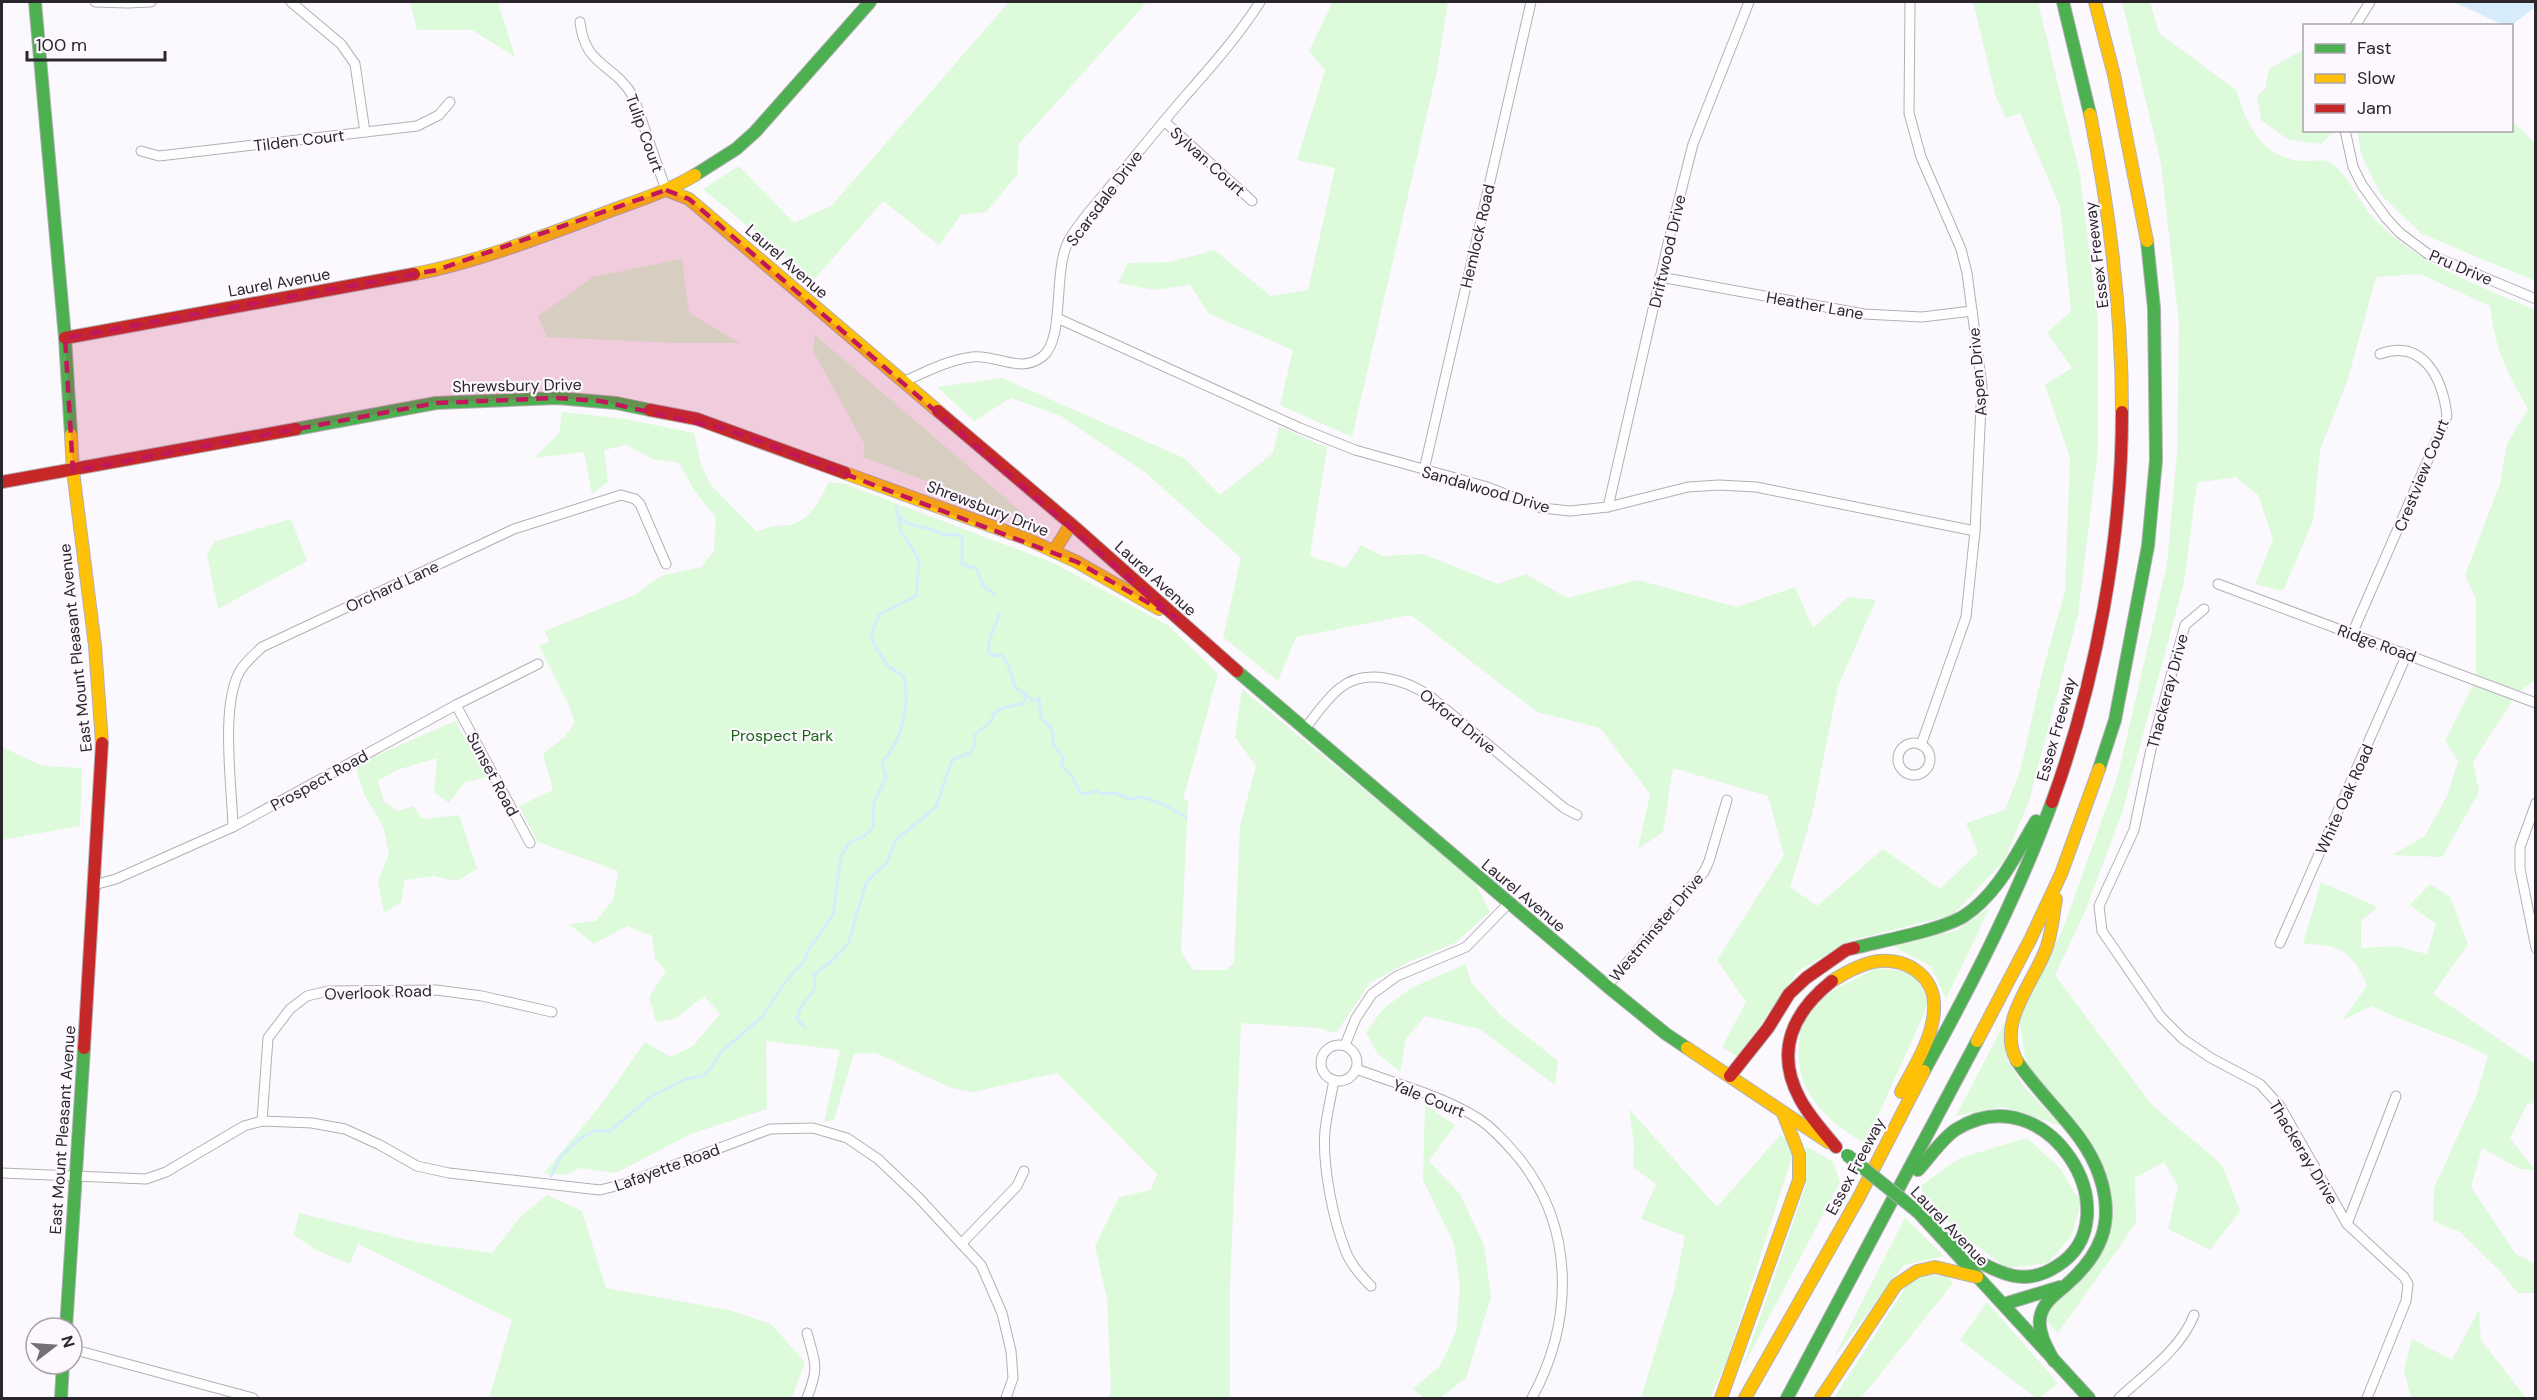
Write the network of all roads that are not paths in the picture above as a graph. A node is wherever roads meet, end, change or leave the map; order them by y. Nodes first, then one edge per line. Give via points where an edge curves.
1 (35, 2) edge
2 (95, 2) edge
3 (151, 2) edge
4 (291, 2) edge
5 (870, 2) edge
6 (1260, 2) edge
7 (1531, 2) edge
8 (1749, 2) edge
9 (1910, 2) edge
10 (2063, 2) edge
11 (2095, 2) edge
12 (2370, 2) edge
13 (580, 22) dead end
14 (2356, 24) edge
15 (450, 102) dead end
16 (1164, 121) junction
17 (364, 132) junction
18 (2345, 132) edge
19 (141, 151) dead end
20 (666, 190) junction
21 (1252, 201) dead end
22 (1660, 277) junction
23 (2535, 299) edge
24 (1972, 311) junction
25 (1056, 318) junction
26 (65, 338) junction
27 (2380, 354) dead end
28 (903, 382) junction
29 (1424, 470) junction
30 (73, 471) junction
31 (2, 482) edge
32 (1608, 507) junction
33 (1071, 524) junction
34 (1975, 531) junction
35 (1053, 551) junction
36 (666, 564) dead end
37 (2218, 584) dead end
38 (2204, 609) dead end
39 (1177, 619) junction
40 (2352, 634) junction
41 (2407, 654) junction
42 (538, 664) dead end
43 (2535, 703) edge
44 (456, 705) junction
45 (1304, 730) junction
46 (1922, 745) dead end
47 (2056, 787) junction
48 (1727, 800) dead end
49 (2535, 803) edge
50 (1577, 815) dead end
51 (233, 827) junction
52 (530, 843) dead end
53 (2061, 874) junction
54 (94, 885) junction
55 (2523, 891) junction
56 (2535, 895) edge
57 (1508, 904) junction
58 (2280, 943) dead end
59 (2535, 948) edge
60 (1607, 986) junction
61 (552, 1012) dead end
62 (1345, 1045) junction
63 (1356, 1069) junction
64 (1730, 1076) junction
65 (1334, 1080) junction
66 (2396, 1096) dead end
67 (1783, 1113) junction
68 (262, 1121) junction
69 (1836, 1147) junction
70 (1024, 1172) dead end
71 (2, 1173) edge
72 (75, 1177) junction
73 (2347, 1224) junction
74 (1877, 1231) junction
75 (1942, 1237) junction
76 (1836, 1238) junction
77 (961, 1244) junction
78 (1977, 1277) junction
79 (1371, 1286) dead end
80 (2063, 1286) junction
81 (2004, 1304) junction
82 (2194, 1315) dead end
83 (67, 1316) edge
84 (807, 1333) dead end
85 (84, 1352) edge
86 (2054, 1361) junction
87 (62, 1376) edge
88 (61, 1398) edge
89 (253, 1398) edge
90 (807, 1398) edge
91 (1006, 1398) edge
92 (1532, 1398) edge
93 (1720, 1398) edge
94 (1745, 1398) edge
95 (1787, 1398) edge
96 (1821, 1398) edge
97 (2089, 1398) edge
98 (2119, 1398) edge
99 (2367, 1398) edge

1 - 26 main road, East Mount Pleasant Avenue
2 - 3 street
4 - 17 street via 341,44 355,64
5 - 20 main road via 755,132 692,177
6 - 16 street, Scarsdale Drive via 1242,30
7 - 29 street, Hemlock Road
8 - 22 street, Driftwood Drive via 1693,144
9 - 24 street, Aspen Drive via 1911,121 1921,157 1961,249
10 - 47 main road, Essex Freeway via 2088,101 2108,207 2122,368 2120,462 2112,549 2086,690
11 - 53 main road via 2145,225 2154,308 2157,460 2148,546 2115,720
12 - 14 street
13 - 20 street, Tulip Court via 582,40 590,54 628,86
15 - 17 street, Tilden Court via 438,115 417,126
16 - 21 street, Sylvan Court
16 - 25 street, Scarsdale Drive via 1069,241 1062,258
17 - 19 street, Tilden Court via 159,156
18 - 23 street, Pru Drive via 2353,167 2362,185 2400,233 2428,254
20 - 26 main road, Laurel Avenue via 437,270
20 - 28 main road, Laurel Avenue via 689,199
22 - 24 street, Heather Lane via 1864,314 1922,317
22 - 32 street, Driftwood Drive
24 - 34 street, Aspen Drive via 1982,386
25 - 28 street, Scarsdale Drive via 1050,348 1031,363 1014,365 972,357 930,369
25 - 29 street, Sandalwood Drive via 1300,428 1355,450
26 - 30 main road, East Mount Pleasant Avenue
27 - 40 street, Crestview Court via 2406,350 2424,362 2439,380 2447,416
28 - 33 main road, Laurel Avenue
29 - 32 street, Sandalwood Drive via 1484,486 1542,508 1570,511
30 - 31 main road, Shrewsbury Drive
30 - 35 main road, Shrewsbury Drive via 436,403 556,398 600,401 697,419
30 - 54 main road, East Mount Pleasant Avenue via 103,753
32 - 34 street, Sandalwood Drive via 1688,488 1756,487
33 - 35 main road
33 - 39 main road, Laurel Avenue
34 - 46 street, Aspen Drive via 1966,617
35 - 39 main road, Shrewsbury Drive
36 - 51 street, Orchard Lane via 640,504 621,495 514,528 262,647 240,670 231,697
37 - 40 street, Ridge Road
38 - 73 street, Thackeray Drive via 2185,625 2151,749 2134,830 2100,906 2102,931 2161,1017 2183,1039 2260,1084 2280,1106
39 - 45 main road, Laurel Avenue
40 - 41 street, Ridge Road
41 - 43 street, Ridge Road
41 - 58 street, White Oak Road
42 - 44 street, Prospect Road
44 - 51 street, Prospect Road
44 - 52 street, Sunset Road
45 - 50 street, Oxford Drive via 1343,685 1366,678 1407,683 1431,697
45 - 57 main road, Laurel Avenue
47 - 64 main road via 2002,878 1979,904 1963,917 1846,950 1826,962 1789,994
47 - 76 main road, Essex Freeway via 2028,867 1974,979
48 - 60 street, Westminster Drive via 1704,872
49 - 55 street via 2520,847
51 - 54 street, Prospect Road
53 - 74 main road
53 - 80 main road via 2046,952 2011,1024 2011,1046 2018,1062 2081,1140 2102,1183 2106,1212 2101,1240 2084,1269
54 - 72 main road, East Mount Pleasant Avenue
55 - 56 street
55 - 59 street
57 - 60 main road, Laurel Avenue
57 - 62 street via 1466,946 1397,976 1372,994
60 - 64 main road, Laurel Avenue via 1666,1034
61 - 68 street, Overlook Road via 436,990 328,991 307,996 290,1009 268,1038
62 - 63 street via 1355,1054
62 - 65 street via 1328,1047 1322,1057 1323,1072
63 - 65 street via 1350,1078
63 - 92 street, Yale Court via 1454,1106 1480,1120 1511,1149 1537,1183 1554,1223 1564,1286 1554,1350
64 - 67 main road, Laurel Avenue
65 - 79 street via 1324,1162 1346,1253
66 - 73 street
67 - 69 main road, Laurel Avenue
67 - 93 main road via 1800,1151 1799,1180
68 - 72 street, Lafayette Road via 244,1126 166,1172 146,1179
68 - 77 street, Lafayette Road via 345,1129 417,1166 449,1173 600,1190 770,1129 813,1128 847,1138 878,1160
69 - 75 main road, Laurel Avenue, bridge via 1918,1212
69 - 76 main road via 1793,1085 1789,1064 1794,1022 1815,994 1832,980 1873,962 1904,962 1926,979 1934,1003 1932,1023
70 - 77 street via 1017,1186
71 - 72 street, Lafayette Road
72 - 83 main road, East Mount Pleasant Avenue
73 - 99 street, Thackeray Drive via 2408,1284 2406,1301
74 - 75 main road via 1922,1164 1966,1122 1992,1115 2023,1117 2047,1130 2072,1159 2083,1182 2089,1210 2080,1245 2060,1266 2035,1276 2005,1275
74 - 95 main road
75 - 78 main road, Laurel Avenue
76 - 94 main road, Essex Freeway
77 - 91 street, Lafayette Road via 981,1265 1002,1313 1012,1369
78 - 81 main road, Laurel Avenue
78 - 96 main road via 1942,1267 1911,1272 1896,1285
80 - 81 main road
80 - 86 main road via 2043,1307 2040,1317 2043,1342
81 - 86 main road, Laurel Avenue
82 - 98 street via 2177,1344
84 - 90 street via 816,1376
85 - 89 street
86 - 97 main road, Laurel Avenue
87 - 88 main road

